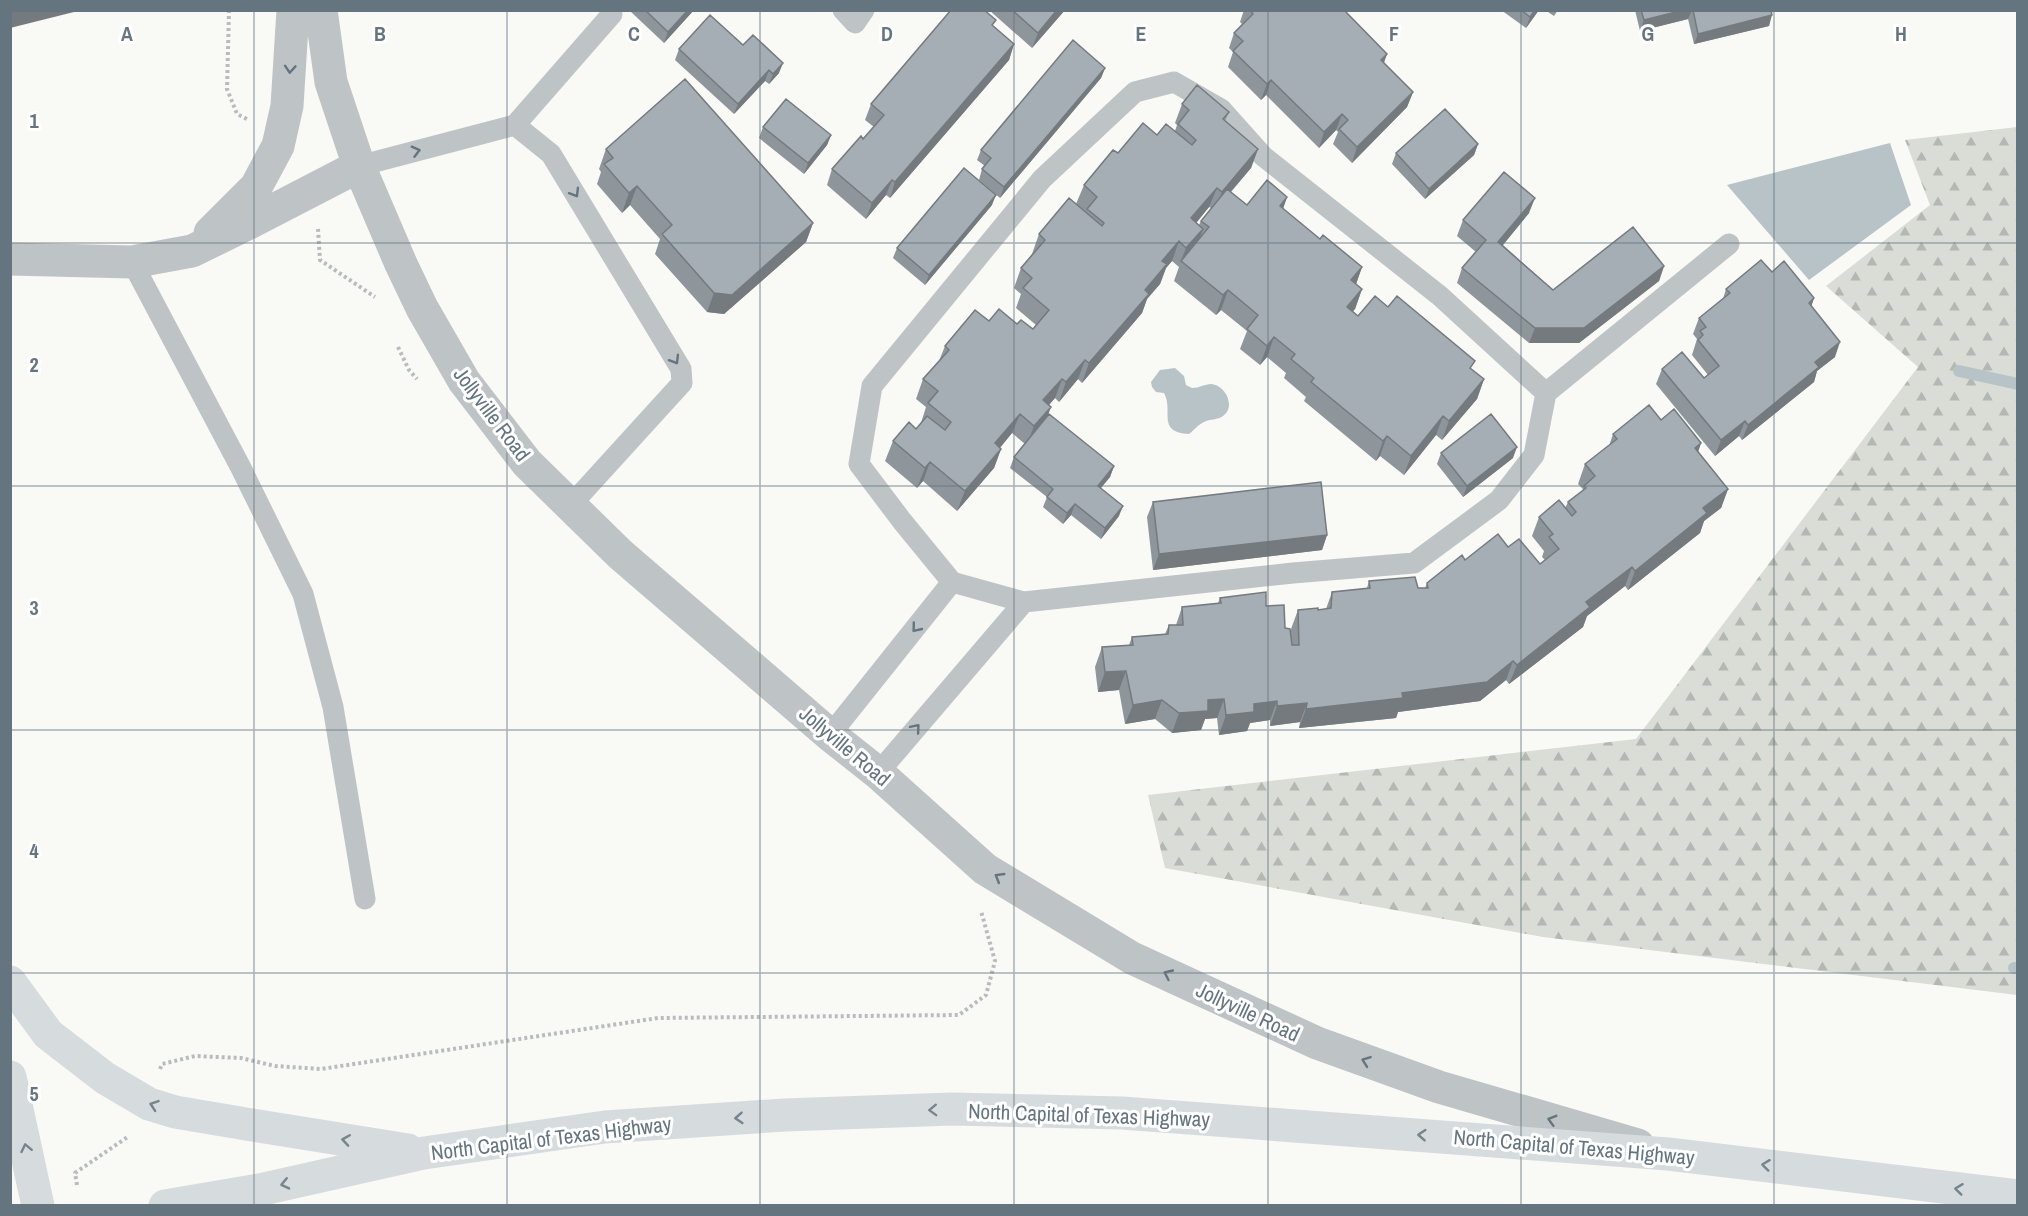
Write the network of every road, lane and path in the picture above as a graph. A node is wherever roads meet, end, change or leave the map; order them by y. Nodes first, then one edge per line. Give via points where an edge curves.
1 (229, 10) edge
2 (293, 10) edge
3 (321, 10) edge
4 (843, 10) edge
5 (864, 10) edge
6 (612, 14) dead end
7 (252, 122) dead end
8 (514, 125) junction
9 (359, 166) junction
10 (318, 228) dead end
11 (1730, 244) dead end
12 (192, 250) junction
13 (10, 259) edge
14 (132, 262) junction
15 (380, 307) dead end
16 (394, 339) dead end
17 (424, 388) dead end
18 (1546, 393) junction
19 (570, 506) junction
20 (952, 582) junction
21 (1023, 602) junction
22 (830, 735) junction
23 (878, 773) junction
24 (365, 899) dead end
25 (980, 906) dead end
26 (10, 982) edge
27 (158, 1075) dead end
28 (10, 1077) edge
29 (130, 1135) dead end
30 (424, 1153) junction
31 (1668, 1154) junction
32 (77, 1185) dead end
33 (2018, 1196) edge
34 (38, 1206) edge
35 (165, 1206) edge

1 - 7 path via 227,89 237,114
2 -> 12 street via 287,106 278,146 256,187
3 - 9 street, Jollyville Road via 331,82
4 - 5 lane via 855,23
6 - 8 lane
9 -> 8 lane
8 -> 19 lane via 551,154 681,369 682,383
9 - 12 street
9 - 19 street, Jollyville Road via 422,308 464,381 527,463
10 - 15 path via 320,260 375,297
11 - 18 lane
12 - 14 street
13 - 14 street
14 - 24 lane via 303,594 333,707
16 - 17 path via 409,370
18 - 20 lane via 1440,296 1263,156 1221,109 1174,82 1135,92 1042,179 872,386 860,464
18 - 21 lane via 1534,455 1499,500 1414,563
19 - 22 street, Jollyville Road
20 - 21 lane
20 -> 22 lane
23 -> 21 lane
22 - 23 street, Jollyville Road
31 -> 23 street, Jollyville Road via 1439,1087 1317,1043 1131,958 986,869
25 - 27 path via 995,961 986,995 959,1015 658,1018 321,1069 195,1056 162,1064
30 -> 26 main road via 175,1112 149,1104 105,1078 48,1034
34 -> 28 main road
29 - 32 path via 73,1174
31 -> 30 main road, North Capital of Texas Highway via 1122,1113 952,1109 605,1127
30 -> 35 main road, North Capital of Texas Highway via 259,1190
33 -> 31 main road, North Capital of Texas Highway

